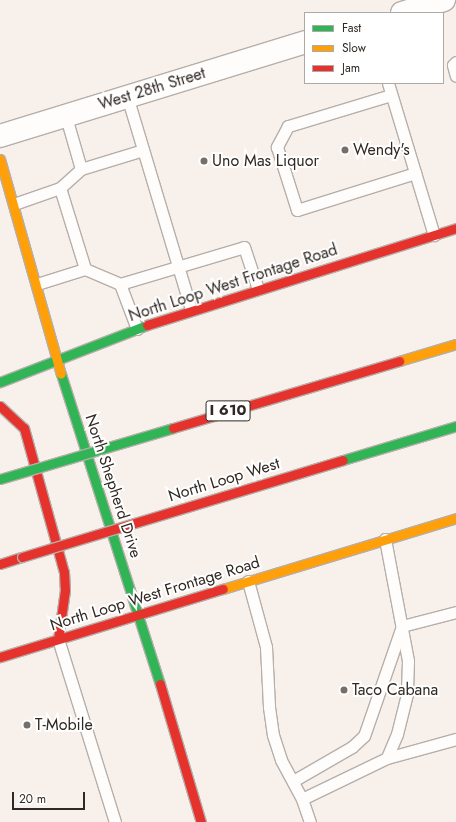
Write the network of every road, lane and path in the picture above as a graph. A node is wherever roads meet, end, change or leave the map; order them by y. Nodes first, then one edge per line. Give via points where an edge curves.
1 (444, 0) edge
2 (405, 12) edge
3 (304, 42) edge
4 (456, 62) edge
5 (456, 76) edge
6 (388, 84) edge
7 (391, 95) junction
8 (127, 96) junction
9 (66, 117) junction
10 (0, 136) edge
11 (143, 150) junction
12 (0, 159) edge
13 (81, 169) junction
14 (415, 173) junction
15 (60, 188) junction
16 (14, 204) junction
17 (456, 228) edge
18 (434, 235) junction
19 (177, 266) junction
20 (85, 269) junction
21 (37, 284) junction
22 (120, 284) junction
23 (258, 289) junction
24 (191, 310) junction
25 (137, 329) junction
26 (456, 344) edge
27 (56, 362) junction
28 (0, 382) edge
29 (0, 406) edge
30 (456, 426) edge
31 (0, 479) edge
32 (456, 518) edge
33 (384, 539) junction
34 (0, 564) edge
35 (248, 580) junction
36 (456, 612) edge
37 (139, 614) junction
38 (402, 626) junction
39 (58, 639) junction
40 (0, 657) edge
41 (456, 739) edge
42 (387, 758) junction
43 (293, 781) junction
44 (302, 799) junction
45 (115, 822) edge
46 (201, 822) edge
47 (310, 822) edge

1 - 2 street
3 - 8 street, West 28th Street
4 - 5 lane via 453,65
6 - 7 lane
7 - 14 lane
7 - 14 lane via 288,126 277,147 297,210
8 - 9 street, West 28th Street
8 - 11 lane
9 - 10 street, West 28th Street
9 - 13 lane
11 - 13 lane
11 - 19 lane
12 - 16 main road, North Shepherd Drive
13 - 15 lane
14 - 18 lane
15 - 16 lane
15 - 20 lane
16 - 21 main road, North Shepherd Drive
17 - 18 main road, North Loop West Frontage Road
18 - 23 main road, North Loop West Frontage Road
19 - 22 lane
19 - 23 lane via 244,246
19 - 24 lane
20 - 21 lane
20 - 22 lane
21 - 27 main road, North Shepherd Drive
22 - 25 lane
23 - 24 main road, North Loop West Frontage Road
24 - 25 main road, North Loop West Frontage Road
25 - 27 main road, North Loop West Frontage Road
26 - 31 main road, I 610, bridge
27 - 28 main road, North Loop West Frontage Road
27 - 37 main road, North Shepherd Drive
29 - 39 main road via 24,428 64,572 65,590
30 - 34 main road, North Loop West, bridge
32 - 33 main road, North Loop West Frontage Road
33 - 35 main road, North Loop West Frontage Road
33 - 38 lane
35 - 37 main road, North Loop West Frontage Road
35 - 43 lane via 260,616 266,647 273,735 281,760
36 - 38 lane
37 - 39 main road, North Loop West Frontage Road
37 - 46 main road, North Shepherd Drive
38 - 42 lane via 408,661 407,694 398,734
38 - 43 lane via 364,736 352,747
39 - 40 main road, North Loop West Frontage Road
39 - 45 lane
41 - 42 lane
42 - 44 lane
43 - 44 lane
44 - 47 lane

